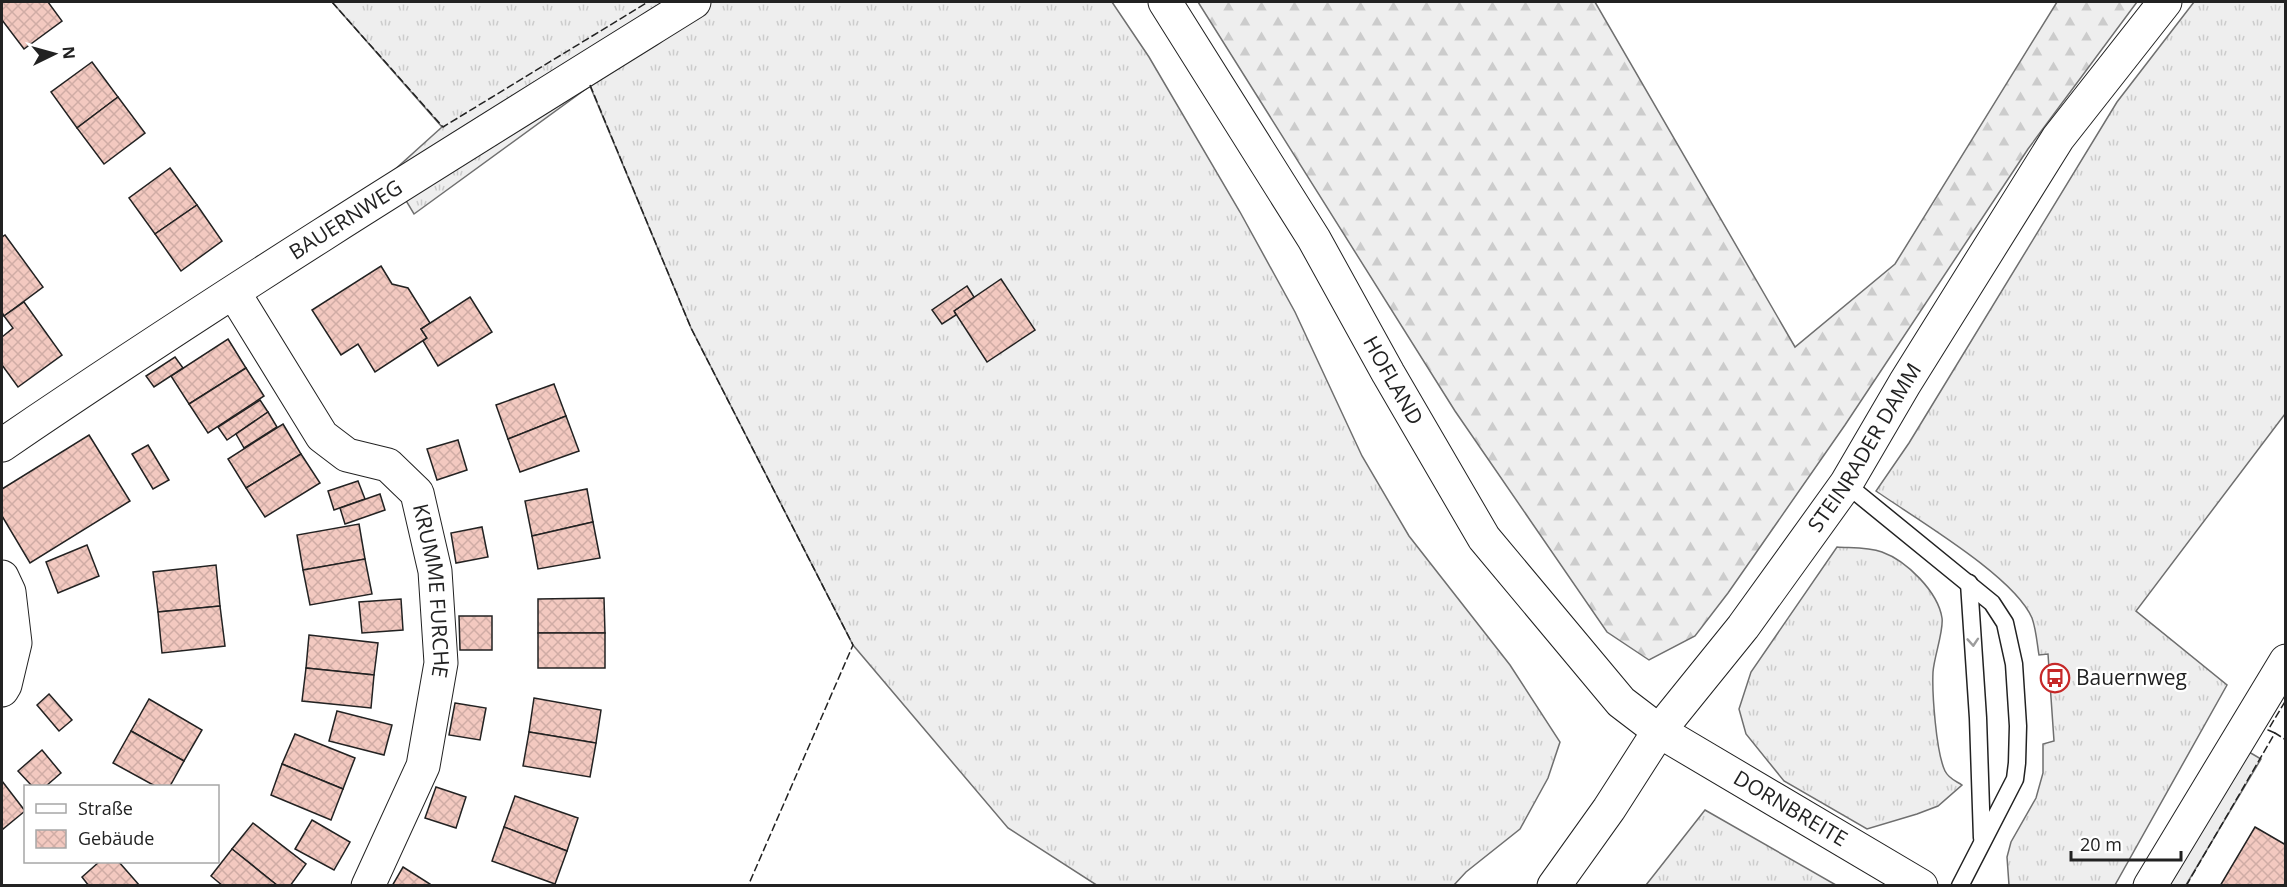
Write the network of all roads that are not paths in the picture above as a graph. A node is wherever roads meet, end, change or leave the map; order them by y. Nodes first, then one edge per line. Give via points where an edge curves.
1 (694, 2) edge
2 (1165, 2) edge
3 (2165, 2) edge
4 (234, 293) junction
5 (2, 445) edge
6 (1846, 484) junction
7 (2, 577) edge
8 (1969, 584) junction
9 (2286, 661) edge
10 (2, 690) edge
11 (1659, 731) junction
12 (1982, 842) junction
13 (368, 885) edge
14 (1554, 885) edge
15 (1921, 885) edge
16 (1960, 885) edge
17 (2150, 885) edge

1 - 4 street, BAUERNWEG via 380,197
2 - 11 street, HOFLAND via 1314,239 1484,538 1621,702
3 - 6 street, STEINRADER DAMM via 2058,138
4 - 5 street, BAUERNWEG
4 - 13 street, KRUMME FURCHE via 322,436 347,455 388,465 417,493 435,571 441,663 423,766
6 - 8 lane
6 - 11 street, STEINRADER DAMM via 1743,627
7 - 10 street via 9,591 15,643
8 -> 12 lane
8 - 12 lane via 1992,603 2005,623 2014,664 2019,726 2014,779
9 - 17 street
11 - 14 street, STEINRADER DAMM
11 - 15 street, DORNBREITE
12 - 16 lane

